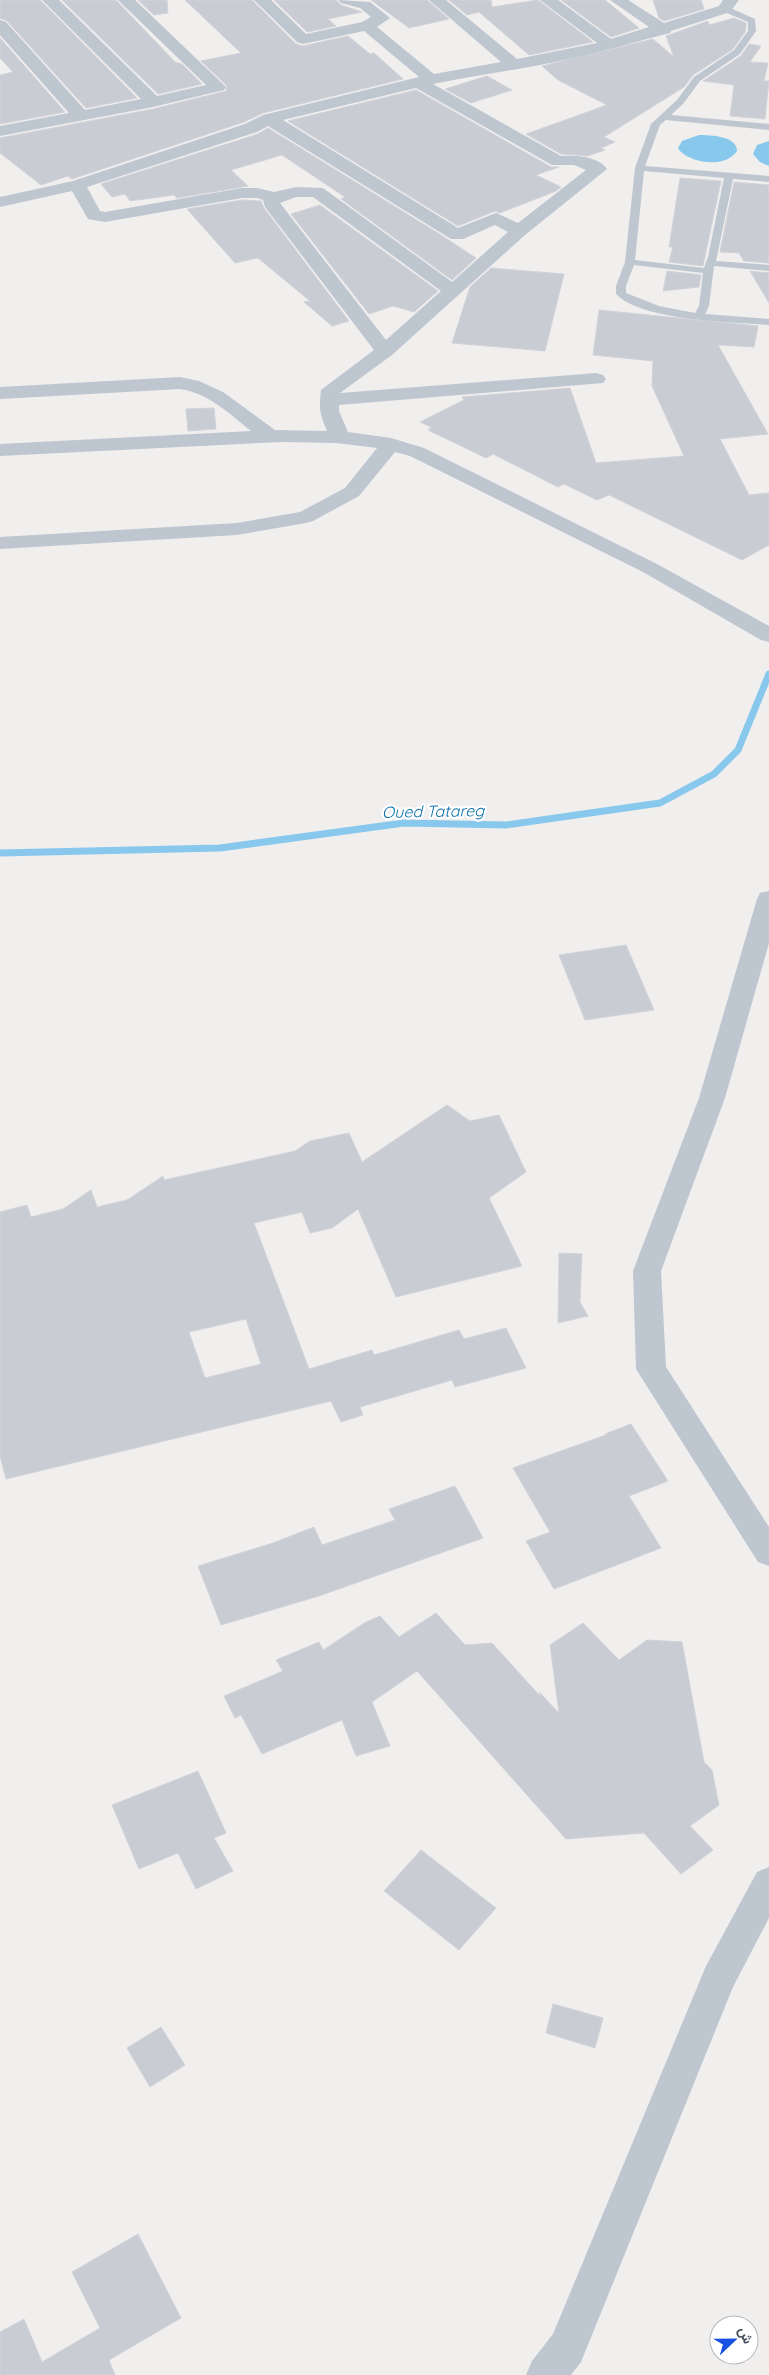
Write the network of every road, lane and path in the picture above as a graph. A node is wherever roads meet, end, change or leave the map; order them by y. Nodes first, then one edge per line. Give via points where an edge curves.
1 (50, 0) edge
2 (126, 0) edge
3 (262, 0) edge
4 (346, 0) edge
5 (437, 0) edge
6 (548, 0) edge
7 (618, 0) edge
8 (728, 5) edge
9 (0, 25) edge
10 (367, 26) junction
11 (664, 30) junction
12 (609, 45) junction
13 (515, 65) junction
14 (425, 81) junction
15 (153, 102) junction
16 (81, 116) junction
17 (664, 117) junction
18 (269, 119) junction
19 (6, 125) edge
20 (769, 127) edge
21 (640, 168) junction
22 (729, 176) junction
23 (769, 179) edge
24 (77, 185) junction
25 (272, 198) junction
26 (0, 202) edge
27 (519, 231) junction
28 (630, 262) junction
29 (709, 267) junction
30 (769, 268) edge
31 (453, 291) junction
32 (699, 316) junction
33 (769, 322) edge
34 (385, 351) junction
35 (596, 379) dead end
36 (0, 393) edge
37 (328, 400) junction
38 (270, 436) junction
39 (340, 437) junction
40 (391, 444) junction
41 (0, 450) edge
42 (0, 543) edge
43 (769, 635) edge
44 (769, 899) edge
45 (769, 1553) edge
46 (769, 1883) edge
47 (546, 2375) edge

1 - 15 street
2 - 15 street via 218,87
3 - 10 street via 303,39
4 - 10 street via 365,5 382,18
5 - 13 street
6 - 12 street
7 - 11 street
8 - 11 street
8 - 17 lane via 752,20 752,31 737,52 697,80
9 - 16 street
10 - 14 street
11 - 12 street
12 - 13 street
13 - 14 street
14 - 18 street
14 - 27 street via 558,161 576,160 598,169
15 - 16 street
16 - 19 street
17 - 20 lane
17 - 21 lane via 656,124
18 - 24 street via 251,128
18 - 27 street via 458,235 496,218
21 - 22 lane
21 - 28 lane
22 - 23 lane
22 - 29 lane
24 - 25 street via 94,215 105,217 254,191
24 - 26 street
25 - 31 street via 296,192 317,192
25 - 34 street via 271,203
27 - 31 street
28 - 29 lane
28 - 32 lane via 621,294 651,307
29 - 30 lane
29 - 32 lane via 704,306
31 - 34 street
32 - 33 lane
34 - 37 street via 330,390
35 - 37 street
36 - 38 street via 194,384 208,390
37 - 39 street via 328,411
38 - 39 street
38 - 41 street
39 - 40 street
40 - 42 street via 352,492 306,517 237,530
40 - 43 street via 417,452 650,568
44 - 45 street via 712,1098 647,1271 651,1369
46 - 47 street via 718,1978 567,2348

